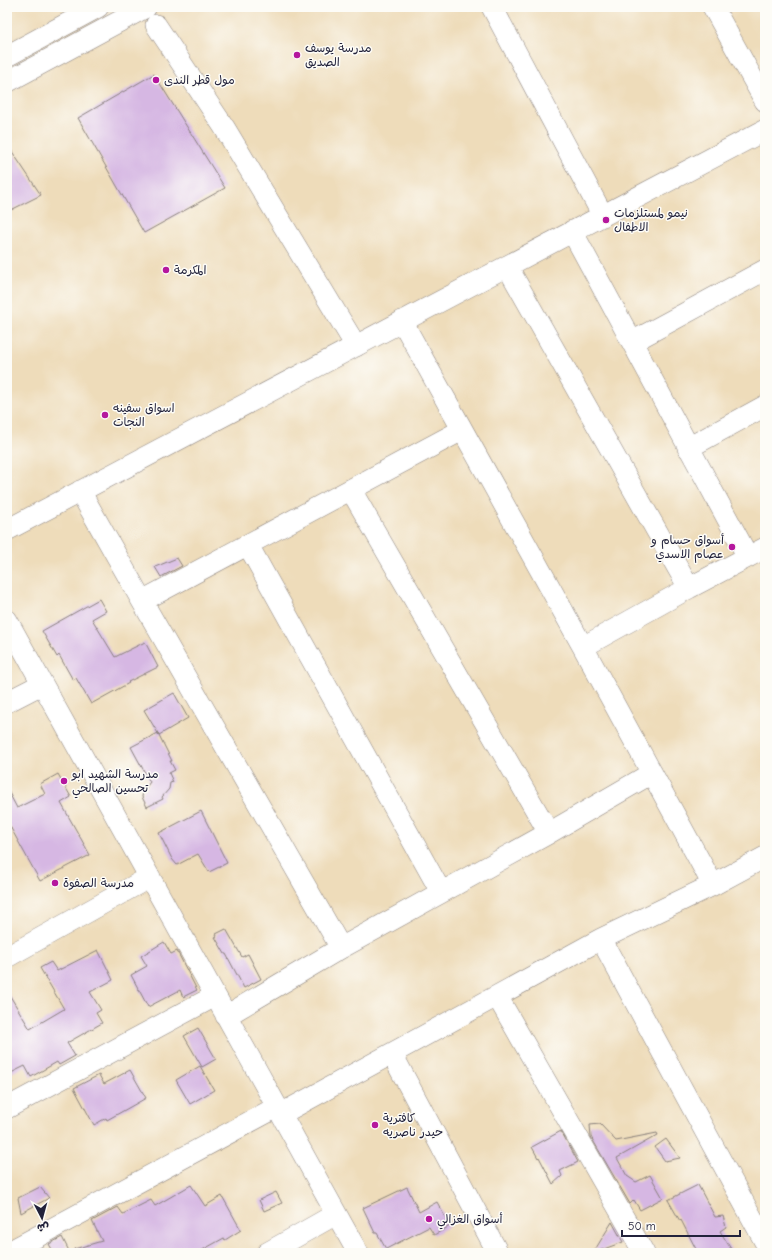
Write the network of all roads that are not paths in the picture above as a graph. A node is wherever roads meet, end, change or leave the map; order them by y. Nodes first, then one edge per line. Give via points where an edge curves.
1 (146, 7) edge
2 (492, 7) edge
3 (713, 7) edge
4 (85, 10) edge
5 (156, 25) dead end
6 (7, 56) edge
7 (7, 82) edge
8 (765, 100) edge
9 (765, 130) edge
10 (603, 216) junction
11 (572, 231) junction
12 (507, 266) junction
13 (765, 270) edge
14 (402, 321) junction
15 (632, 342) junction
16 (356, 346) junction
17 (765, 406) edge
18 (462, 430) junction
19 (688, 448) junction
20 (351, 490) junction
21 (80, 491) junction
22 (7, 530) edge
23 (248, 545) junction
24 (757, 552) edge
25 (689, 588) junction
26 (142, 601) junction
27 (7, 620) edge
28 (583, 647) junction
29 (42, 684) junction
30 (7, 702) edge
31 (652, 773) junction
32 (549, 833) junction
33 (765, 857) edge
34 (150, 878) junction
35 (713, 885) junction
36 (441, 892) junction
37 (601, 940) junction
38 (341, 948) junction
39 (7, 957) edge
40 (215, 996) junction
41 (497, 996) junction
42 (226, 1016) junction
43 (392, 1054) junction
44 (7, 1108) edge
45 (279, 1110) junction
46 (336, 1214) junction
47 (765, 1242) edge
48 (7, 1253) edge
49 (267, 1253) edge
50 (358, 1253) edge
51 (498, 1253) edge
52 (644, 1253) edge

1 - 7 street
2 - 10 street
3 - 8 street
4 - 6 street
5 - 16 street via 224,127
9 - 10 street
10 - 11 street
11 - 12 street
11 - 15 street
12 - 14 street
12 - 25 street
13 - 15 street
14 - 16 street
14 - 18 street
15 - 19 street
16 - 21 street
17 - 19 street
18 - 20 street
18 - 28 street
19 - 24 street
20 - 23 street
20 - 32 street
21 - 22 street
21 - 26 street
23 - 26 street
23 - 36 street
24 - 25 street
25 - 28 street
26 - 38 street
27 - 29 street
28 - 31 street
29 - 30 street
29 - 34 street
31 - 32 street
31 - 35 street
32 - 36 street
33 - 35 street
34 - 39 street
34 - 40 street
35 - 37 street
36 - 38 street
37 - 41 street
37 - 47 street
38 - 42 street
40 - 42 street
40 - 44 street
41 - 43 street
41 - 52 street
42 - 45 street
43 - 45 street
43 - 51 street
45 - 46 street
45 - 48 street
46 - 49 street
46 - 50 street

